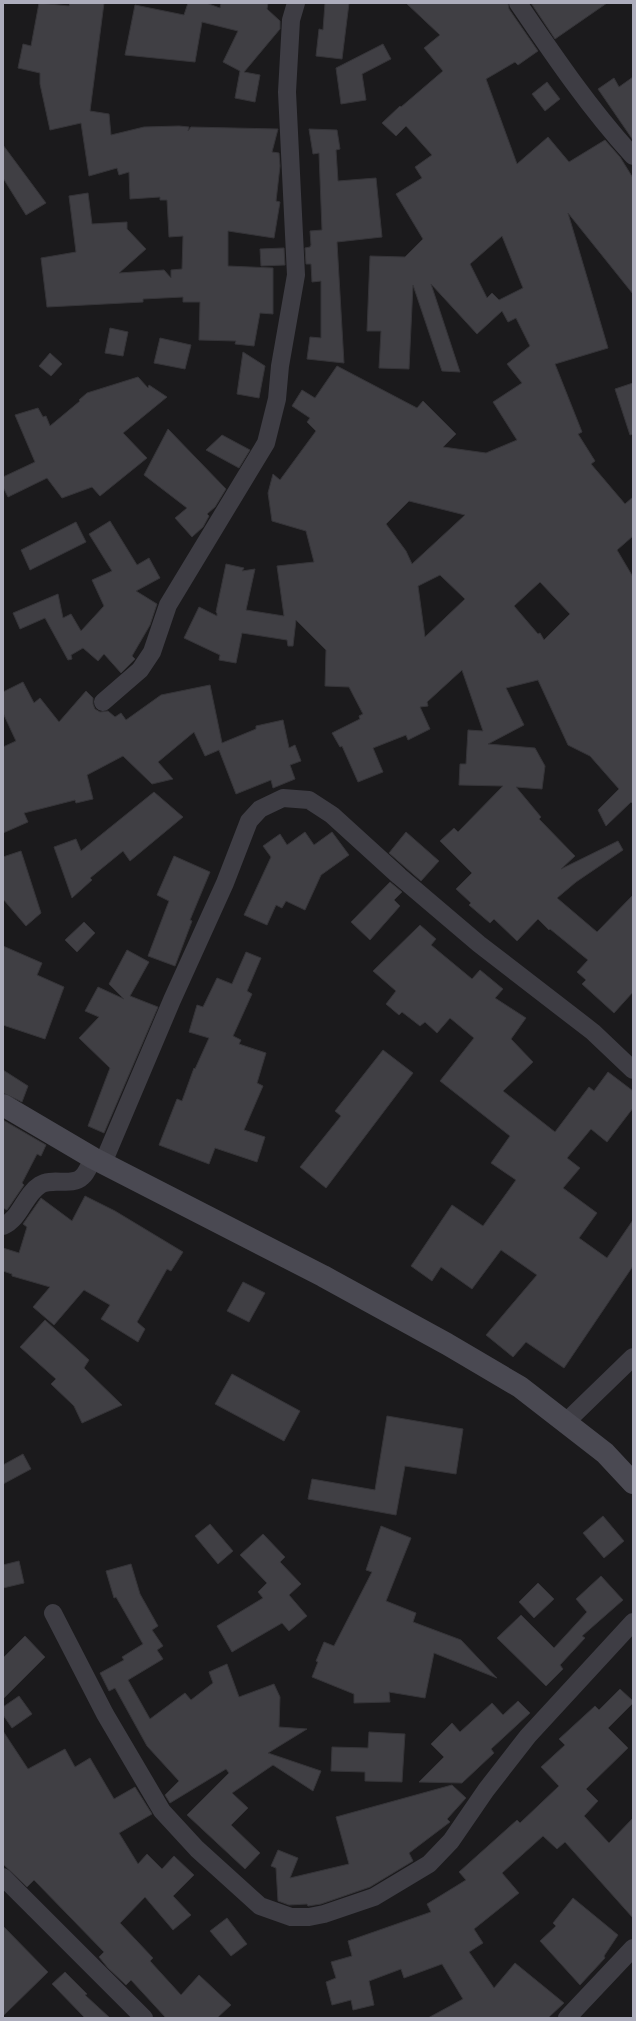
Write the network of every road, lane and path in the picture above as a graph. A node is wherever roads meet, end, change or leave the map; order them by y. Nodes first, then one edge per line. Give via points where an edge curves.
1 (296, 3) edge
2 (518, 3) edge
3 (633, 156) edge
4 (103, 702) dead end
5 (633, 1070) edge
6 (3, 1106) edge
7 (98, 1161) junction
8 (3, 1226) edge
9 (631, 1361) edge
10 (566, 1422) junction
11 (633, 1483) edge
12 (52, 1613) dead end
13 (633, 1622) edge
14 (3, 1878) edge
15 (633, 1948) edge
16 (144, 2018) edge
17 (567, 2018) edge

1 - 4 street via 291,20 287,92 296,275 280,366 277,399 266,443 168,605 152,652 140,670
2 - 3 street via 566,73 613,135
5 - 7 street via 593,1032 479,944 332,815 309,800 283,798 260,809 249,821 225,883
6 - 7 street
7 - 8 street via 77,1180 44,1182 38,1186 14,1220
7 - 10 street via 323,1276 447,1344 520,1387
9 - 10 street
10 - 11 street via 605,1453
12 - 13 street via 105,1714 162,1811 197,1849 260,1906 291,1917 324,1914 374,1897 429,1864 451,1842 486,1790 528,1736
14 - 16 street
15 - 17 street

